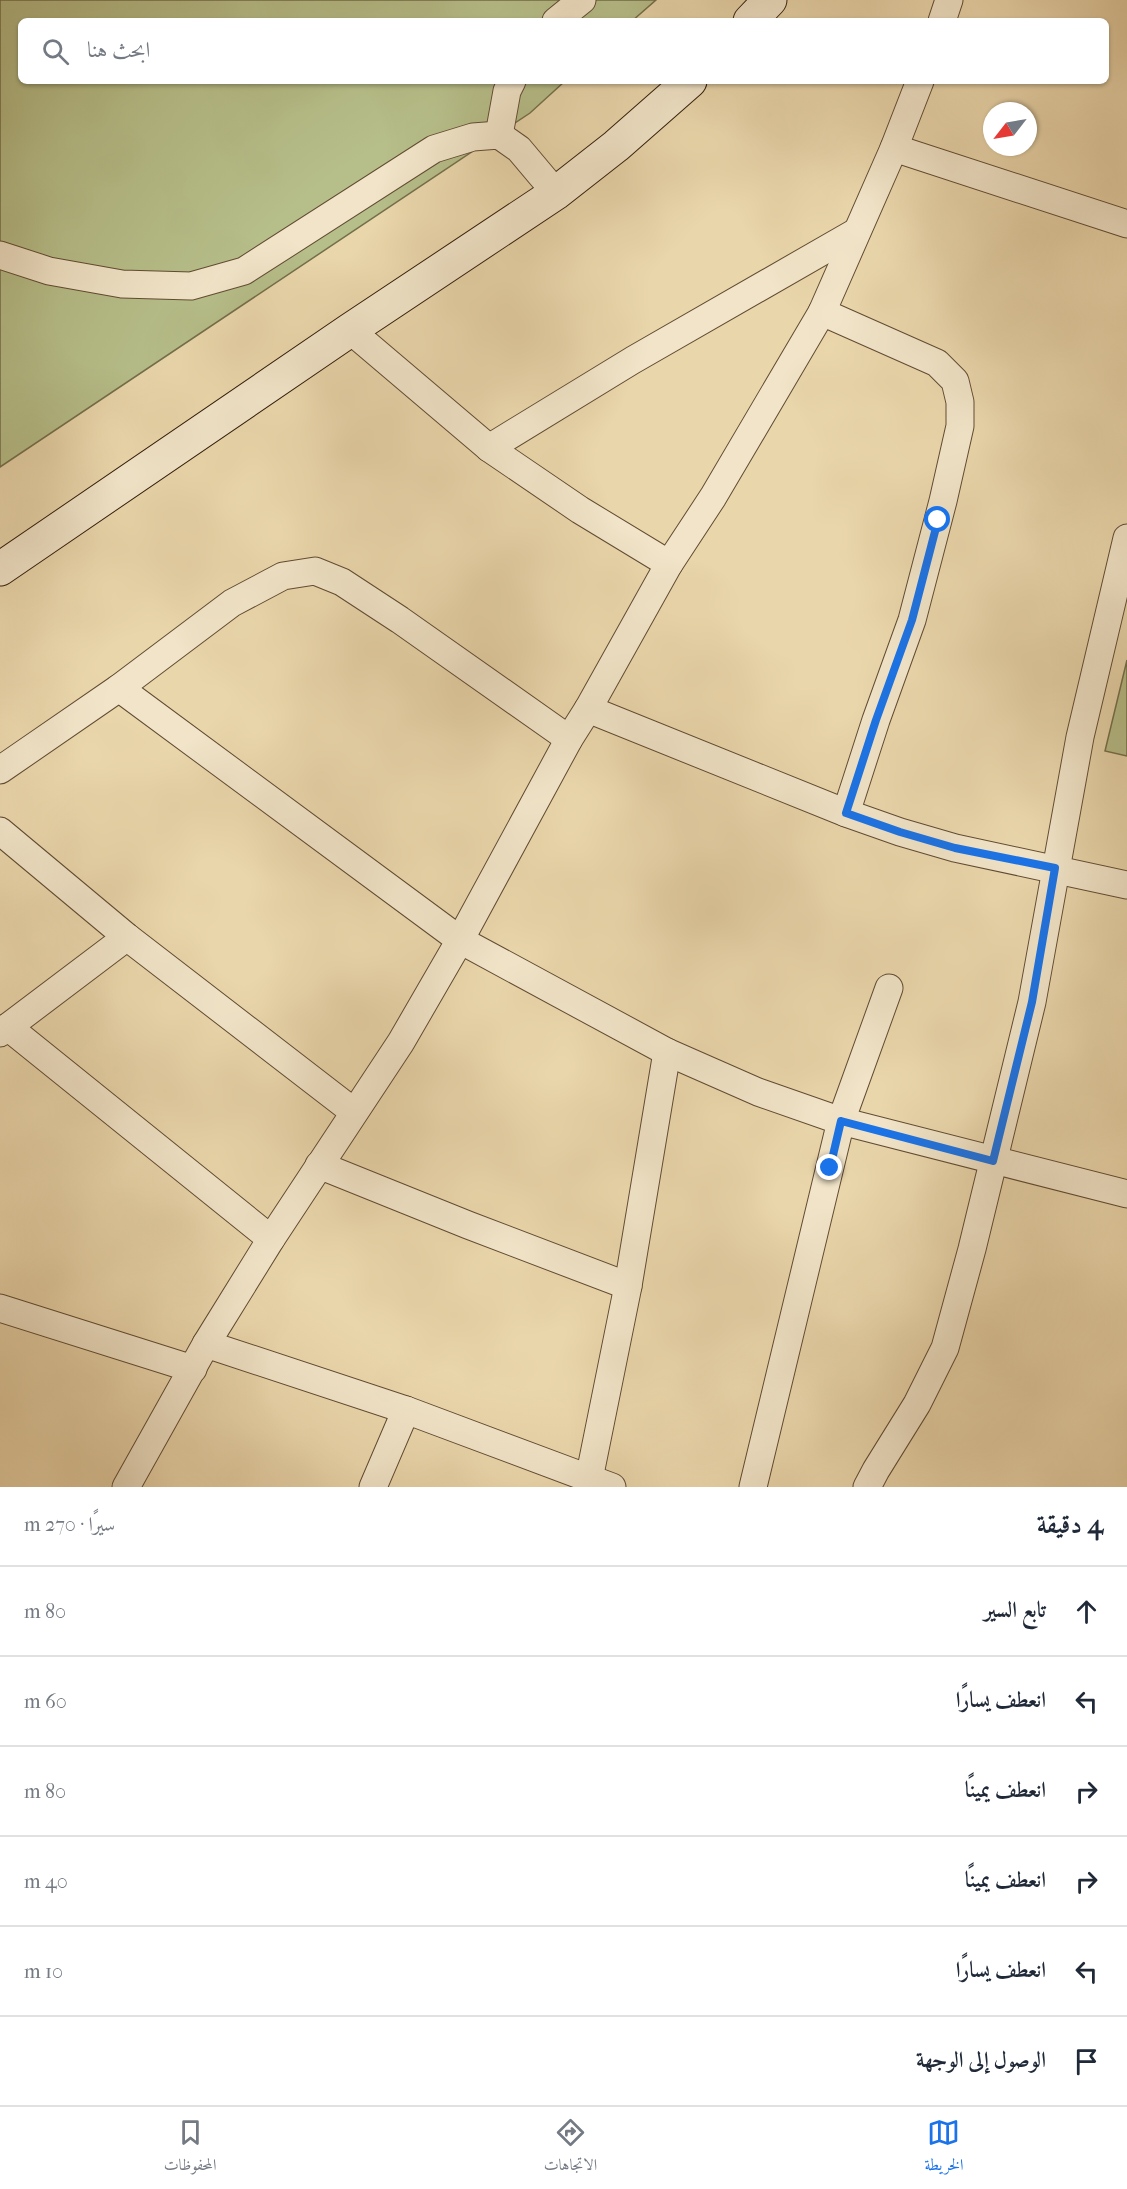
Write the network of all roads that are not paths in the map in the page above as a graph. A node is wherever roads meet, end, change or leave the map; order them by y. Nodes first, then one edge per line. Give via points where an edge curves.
1 (582, 0) edge
2 (770, 0) edge
3 (949, 0) edge
4 (560, 18) edge
5 (753, 18) edge
6 (943, 18) edge
7 (510, 84) edge
8 (687, 84) edge
9 (919, 84) edge
10 (499, 135) junction
11 (894, 148) junction
12 (556, 193) junction
13 (1127, 224) edge
14 (856, 232) junction
15 (0, 255) edge
16 (822, 312) junction
17 (350, 330) junction
18 (489, 448) junction
19 (1127, 538) edge
20 (669, 564) junction
21 (0, 569) edge
22 (119, 688) junction
23 (588, 708) junction
24 (569, 740) junction
25 (0, 770) edge
26 (846, 813) junction
27 (0, 831) edge
28 (1055, 868) junction
29 (1127, 885) edge
30 (127, 937) junction
31 (460, 940) junction
32 (889, 988) dead end
33 (4, 1030) edge
34 (667, 1052) junction
35 (354, 1112) junction
36 (841, 1121) junction
37 (993, 1161) junction
38 (319, 1166) junction
39 (1127, 1194) edge
40 (272, 1239) junction
41 (628, 1286) junction
42 (0, 1308) edge
43 (206, 1344) junction
44 (193, 1369) junction
45 (406, 1410) junction
46 (597, 1484) edge
47 (126, 1487) edge
48 (373, 1487) edge
49 (753, 1487) edge
50 (867, 1487) edge

1 - 4 street
2 - 5 main road
3 - 6 street
7 - 10 street
8 - 12 main road
9 - 11 street
10 - 12 street via 519,149
10 - 15 street via 473,137 434,149 244,271 191,286 122,285 49,271
11 - 13 street
11 - 14 street
12 - 17 main road
14 - 16 street
14 - 18 street
16 - 20 street
16 - 26 street via 937,363 956,381 960,402 960,426 946,490 912,620
17 - 18 street
17 - 21 main road
18 - 20 street
19 - 28 street via 1080,736
20 - 23 street
22 - 24 street via 232,603 283,576 315,571 342,582 400,620
22 - 25 street
22 - 31 street
23 - 24 street
23 - 26 street
24 - 31 street
26 - 28 street via 955,848
27 - 30 street
28 - 29 street
28 - 37 street via 1032,1002
30 - 33 street
30 - 35 street
31 - 34 street
31 - 35 street via 401,1042
32 - 36 street
33 - 40 street
34 - 36 street via 758,1092
34 - 41 street
35 - 38 street
36 - 37 street
36 - 49 street
37 - 39 street
37 - 50 street via 945,1348
38 - 40 street
38 - 41 street
40 - 43 street
41 - 46 street
42 - 44 street
43 - 44 street
43 - 45 street
44 - 47 street
45 - 46 street
45 - 48 street

